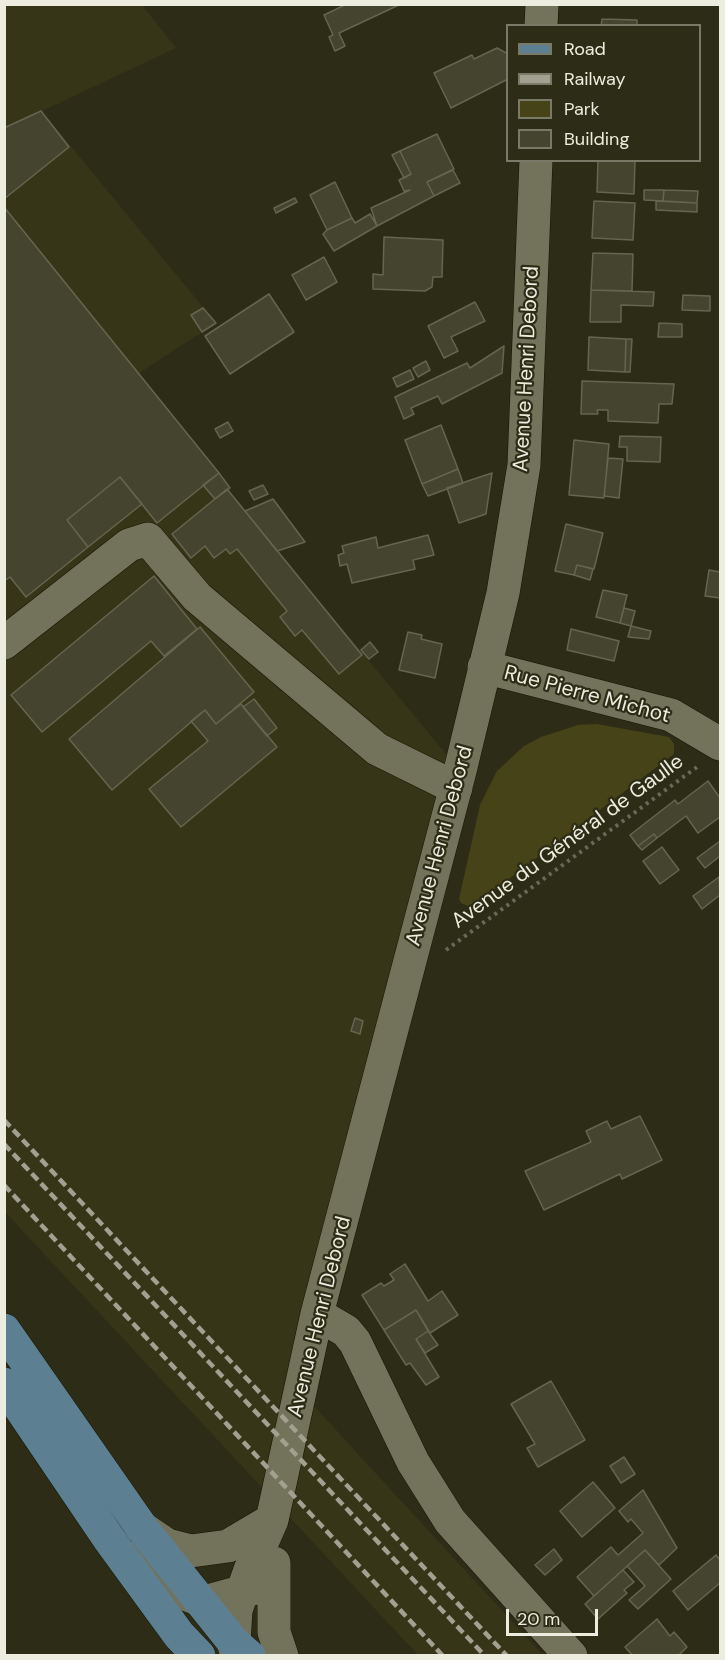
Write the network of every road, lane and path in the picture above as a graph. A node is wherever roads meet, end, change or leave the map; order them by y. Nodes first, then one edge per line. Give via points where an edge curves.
1 (542, 4) edge
2 (541, 24) edge
3 (536, 162) edge
4 (4, 643) edge
5 (484, 668) junction
6 (713, 752) edge
7 (456, 788) junction
8 (444, 951) dead end
9 (317, 1314) junction
10 (4, 1330) edge
11 (4, 1384) edge
12 (272, 1520) junction
13 (142, 1528) junction
14 (109, 1539) junction
15 (274, 1583) junction
16 (243, 1591) junction
17 (198, 1599) junction
18 (240, 1651) edge
19 (199, 1656) edge
20 (282, 1656) edge
21 (571, 1656) edge

1 - 2 street
3 - 5 street, Avenue Henri Debord via 524,465 503,593
4 - 7 street via 129,545 148,539 197,597 377,749
5 - 6 street, Rue Pierre Michot via 671,715
5 - 7 street, Avenue Henri Debord
6 - 8 path, Avenue du Général de Gaulle
7 - 9 street, Avenue Henri Debord
9 - 12 street, Avenue Henri Debord
9 - 21 street via 355,1342 412,1461 450,1521
10 - 13 main road
11 - 14 main road
12 - 13 street via 228,1546 191,1551 167,1545
12 - 15 street, Avenue Henri Debord
12 - 16 street, Avenue Henri Debord
13 - 17 main road
14 - 17 street via 158,1584
14 - 19 main road via 179,1635
15 - 16 street
15 - 20 street, Avenue Henri Debord via 274,1632
16 - 17 street via 208,1601
16 - 18 street, Avenue Henri Debord via 236,1610
17 - 18 main road

